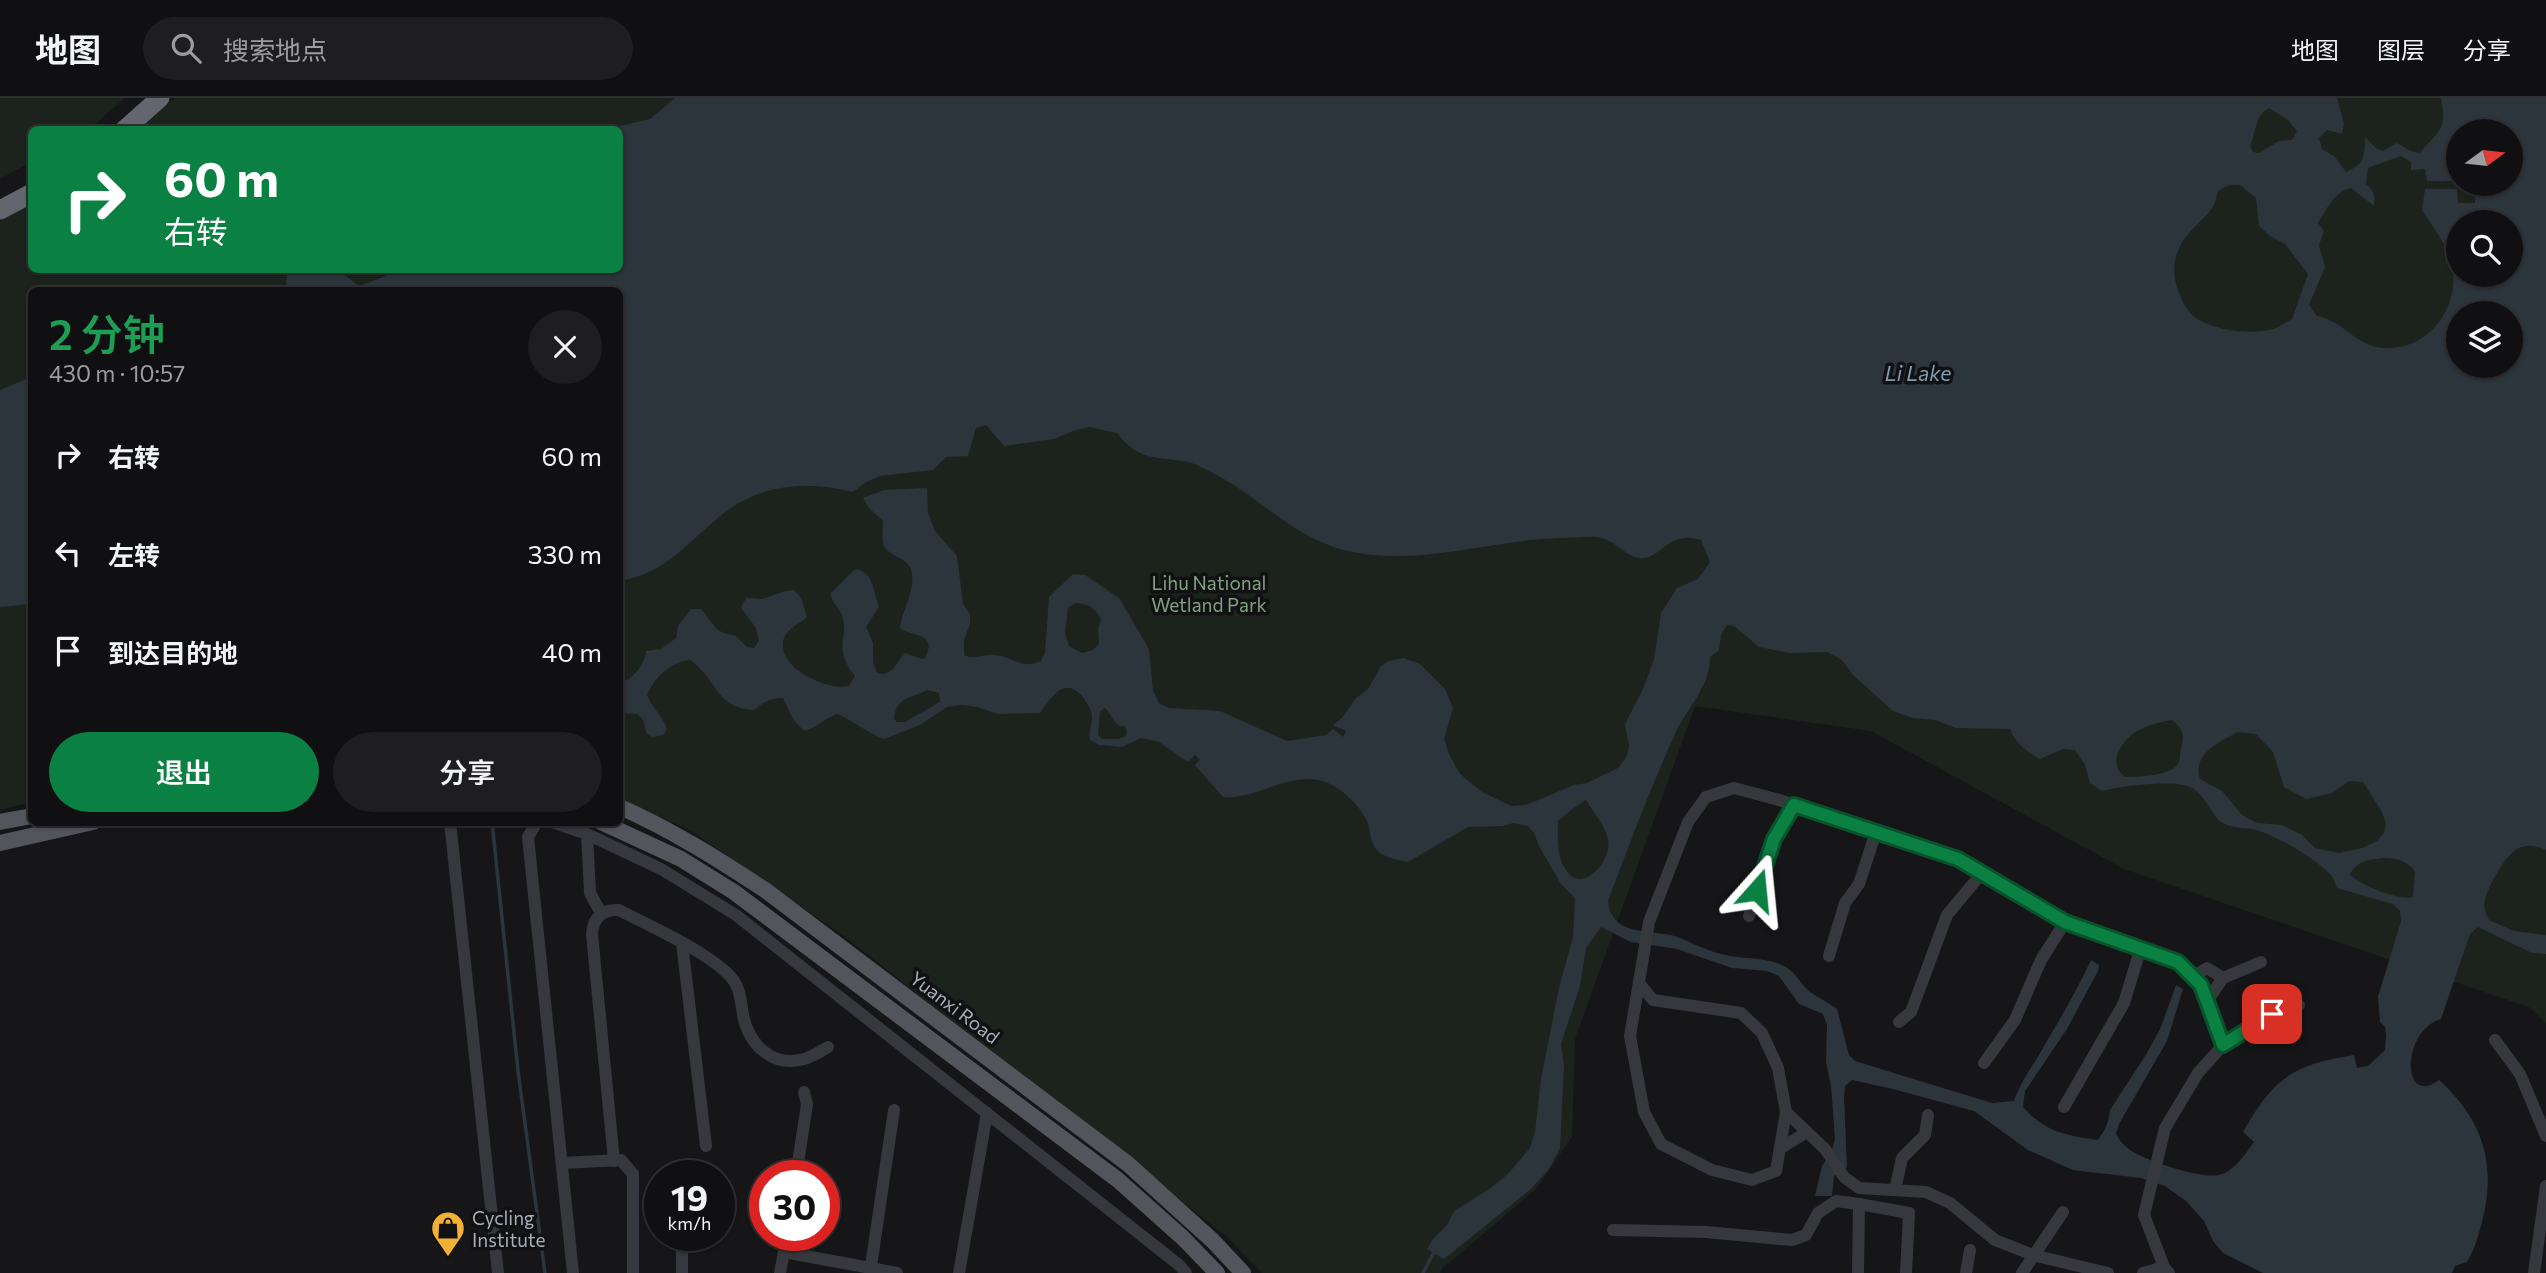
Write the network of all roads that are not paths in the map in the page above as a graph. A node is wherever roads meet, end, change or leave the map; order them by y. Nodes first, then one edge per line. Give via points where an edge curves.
1 (160, 98) edge
2 (128, 126) edge
3 (28, 194) edge
4 (0, 210) edge
5 (1794, 805) junction
6 (623, 808) edge
7 (28, 817) edge
8 (0, 822) edge
9 (75, 826) edge
10 (450, 826) edge
11 (535, 826) edge
12 (564, 826) edge
13 (610, 826) edge
14 (1876, 832) junction
15 (587, 834) junction
16 (0, 843) edge
17 (1982, 873) junction
18 (601, 914) junction
19 (1749, 916) dead end
20 (2065, 922) junction
21 (682, 943) junction
22 (2141, 947) junction
23 (1829, 956) dead end
24 (2261, 962) dead end
25 (2193, 977) junction
26 (2223, 978) junction
27 (1639, 983) junction
28 (1653, 1000) junction
29 (2207, 1001) junction
30 (2299, 1004) dead end
31 (1634, 1010) junction
32 (1899, 1022) dead end
33 (2496, 1040) dead end
34 (2223, 1045) junction
35 (828, 1047) dead end
36 (1984, 1063) dead end
37 (804, 1092) dead end
38 (2064, 1107) dead end
39 (894, 1110) dead end
40 (1786, 1112) junction
41 (987, 1113) junction
42 (1927, 1115) dead end
43 (1807, 1132) junction
44 (2546, 1136) edge
45 (706, 1146) dead end
46 (1781, 1148) junction
47 (798, 1160) edge
48 (614, 1161) junction
49 (562, 1163) junction
50 (2546, 1186) edge
51 (1895, 1190) junction
52 (1859, 1204) junction
53 (2063, 1212) dead end
54 (1613, 1230) dead end
55 (1970, 1250) dead end
56 (682, 1251) edge
57 (784, 1252) joint
58 (2034, 1255) junction
59 (870, 1270) edge
60 (2167, 1270) edge
61 (498, 1273) edge
62 (573, 1273) edge
63 (633, 1273) edge
64 (682, 1273) edge
65 (780, 1273) edge
66 (897, 1273) edge
67 (958, 1273) edge
68 (1186, 1273) edge
69 (1217, 1273) edge
70 (1242, 1273) edge
71 (1858, 1273) edge
72 (1906, 1273) edge
73 (1966, 1273) edge
74 (2022, 1273) edge
75 (2108, 1273) edge
76 (2143, 1273) edge
77 (2534, 1273) edge

1 - 2 highway
3 - 4 highway
5 - 14 street
5 - 19 street via 1774,839
5 - 27 street via 1734,788 1706,797 1688,822 1648,931
6 - 70 main road, Yuanxi Road via 712,855 765,890 1128,1164
7 - 8 main road
9 - 16 main road
10 - 61 street
11 - 49 street via 528,837
12 - 15 street
13 - 69 main road via 681,859 734,892 1118,1180
14 - 17 street via 1958,859
14 - 23 street via 1859,884 1844,903
15 - 18 street via 590,893
15 - 41 street via 661,869 736,915
17 - 20 street
17 - 32 street via 1947,915 1911,1012
18 - 21 street via 619,910
18 - 48 street via 593,923 592,934
20 - 22 street
20 - 36 street via 2040,960 2015,1020
21 - 35 street via 727,972 741,993 752,1041 774,1060 803,1060
21 - 45 street
22 - 25 street via 2178,962
22 - 38 street via 2124,1003
24 - 26 street
25 - 26 street via 2207,968
25 - 29 street
26 - 29 street
27 - 28 street
27 - 31 street
28 - 31 street
28 - 40 street via 1741,1013 1762,1033 1778,1069
29 - 34 street
30 - 34 street via 2272,1014
31 - 46 street via 1630,1036 1644,1112 1661,1144 1712,1170 1752,1180 1776,1171
33 - 44 street via 2520,1074
34 - 60 street via 2198,1073 2165,1128 2144,1215
37 - 47 street via 807,1104
39 - 59 street
40 - 43 street
40 - 46 street
41 - 67 street
41 - 68 street
42 - 51 street via 1925,1135 1902,1157
43 - 46 street
43 - 51 street via 1844,1177 1859,1188
48 - 49 street
48 - 63 street via 621,1160 633,1174
49 - 62 street
50 - 77 street
51 - 58 street via 1926,1192 1950,1203 1994,1240
52 - 54 street via 1836,1201 1818,1213 1806,1235 1791,1240
52 - 71 street
52 - 72 street via 1909,1213
53 - 58 street
55 - 73 street
56 - 64 street
57 - 59 street
57 - 65 street
58 - 74 street
58 - 75 street
59 - 66 street
60 - 76 street

